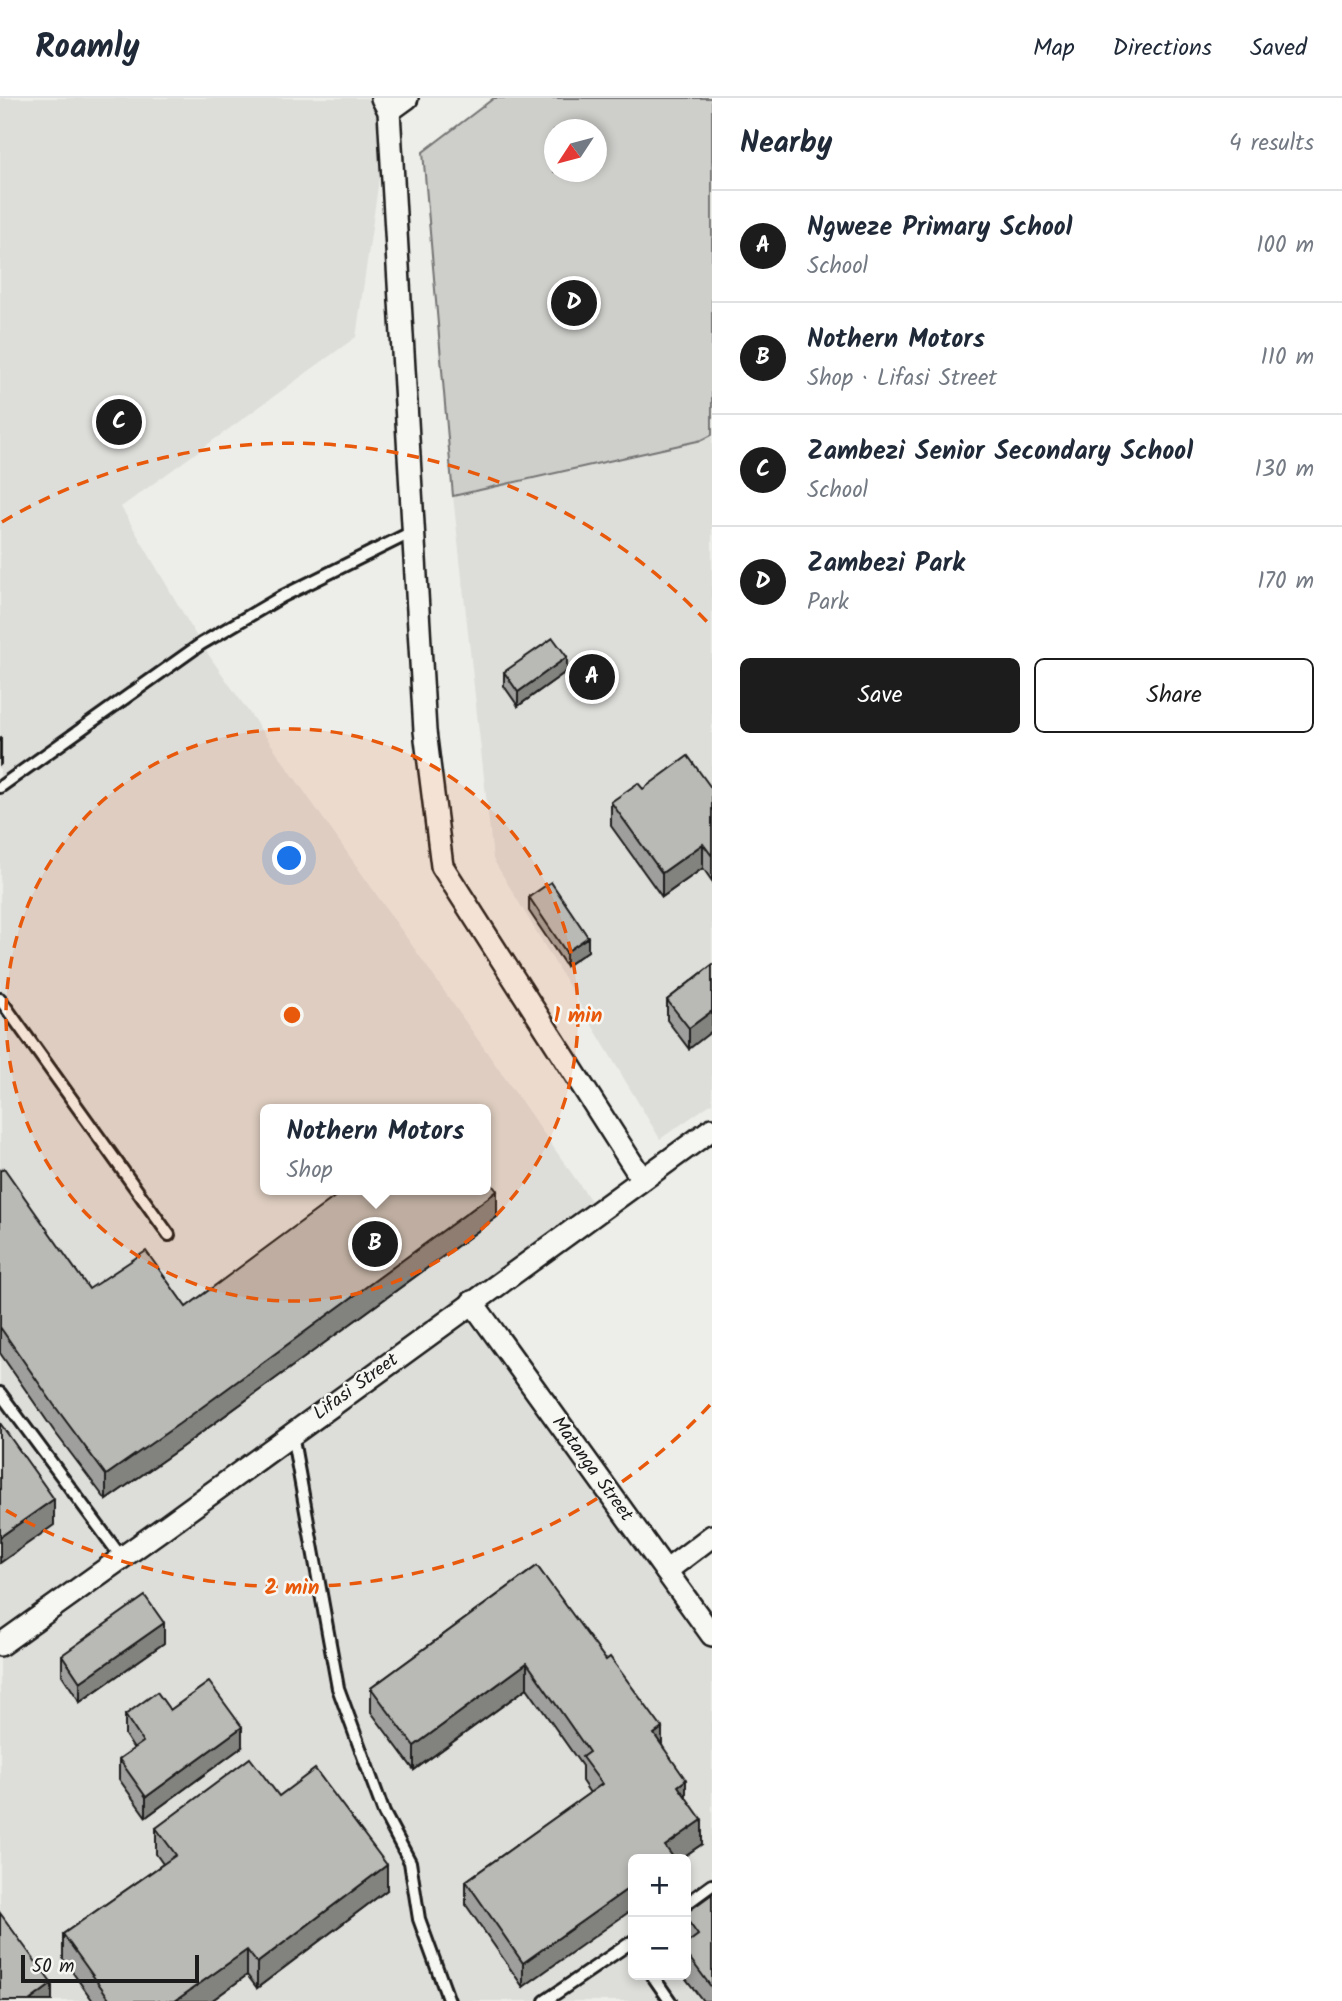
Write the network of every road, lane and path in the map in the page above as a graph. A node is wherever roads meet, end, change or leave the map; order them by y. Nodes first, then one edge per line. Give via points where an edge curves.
1 (407, 98) edge
2 (386, 104) edge
3 (414, 531) junction
4 (0, 787) edge
5 (0, 999) edge
6 (712, 1129) edge
7 (642, 1179) junction
8 (169, 1235) dead end
9 (472, 1302) junction
10 (0, 1393) edge
11 (292, 1434) junction
12 (712, 1536) edge
13 (122, 1558) junction
14 (666, 1571) junction
15 (712, 1635) edge
16 (0, 1645) edge
17 (712, 1885) edge
18 (691, 1900) edge
19 (628, 1948) edge
20 (655, 1980) edge
21 (449, 2001) edge
22 (545, 2001) edge
23 (670, 2001) edge

1 - 2 street
2 - 3 street
3 - 4 lane via 283,596 201,644
3 - 7 street via 425,731 442,866
5 - 8 lane
6 - 7 street, Lifasi Street
7 - 9 street, Lifasi Street
9 - 11 street, Lifasi Street
9 - 14 street, Matanga Street
10 - 13 lane
11 - 13 street, Lifasi Street
11 - 21 lane via 338,1688 384,1813 410,1862 419,1919
12 - 14 street
13 - 16 street, Lifasi Street
14 - 15 street, Matanga Street
17 - 18 lane
19 - 22 lane
20 - 23 lane

